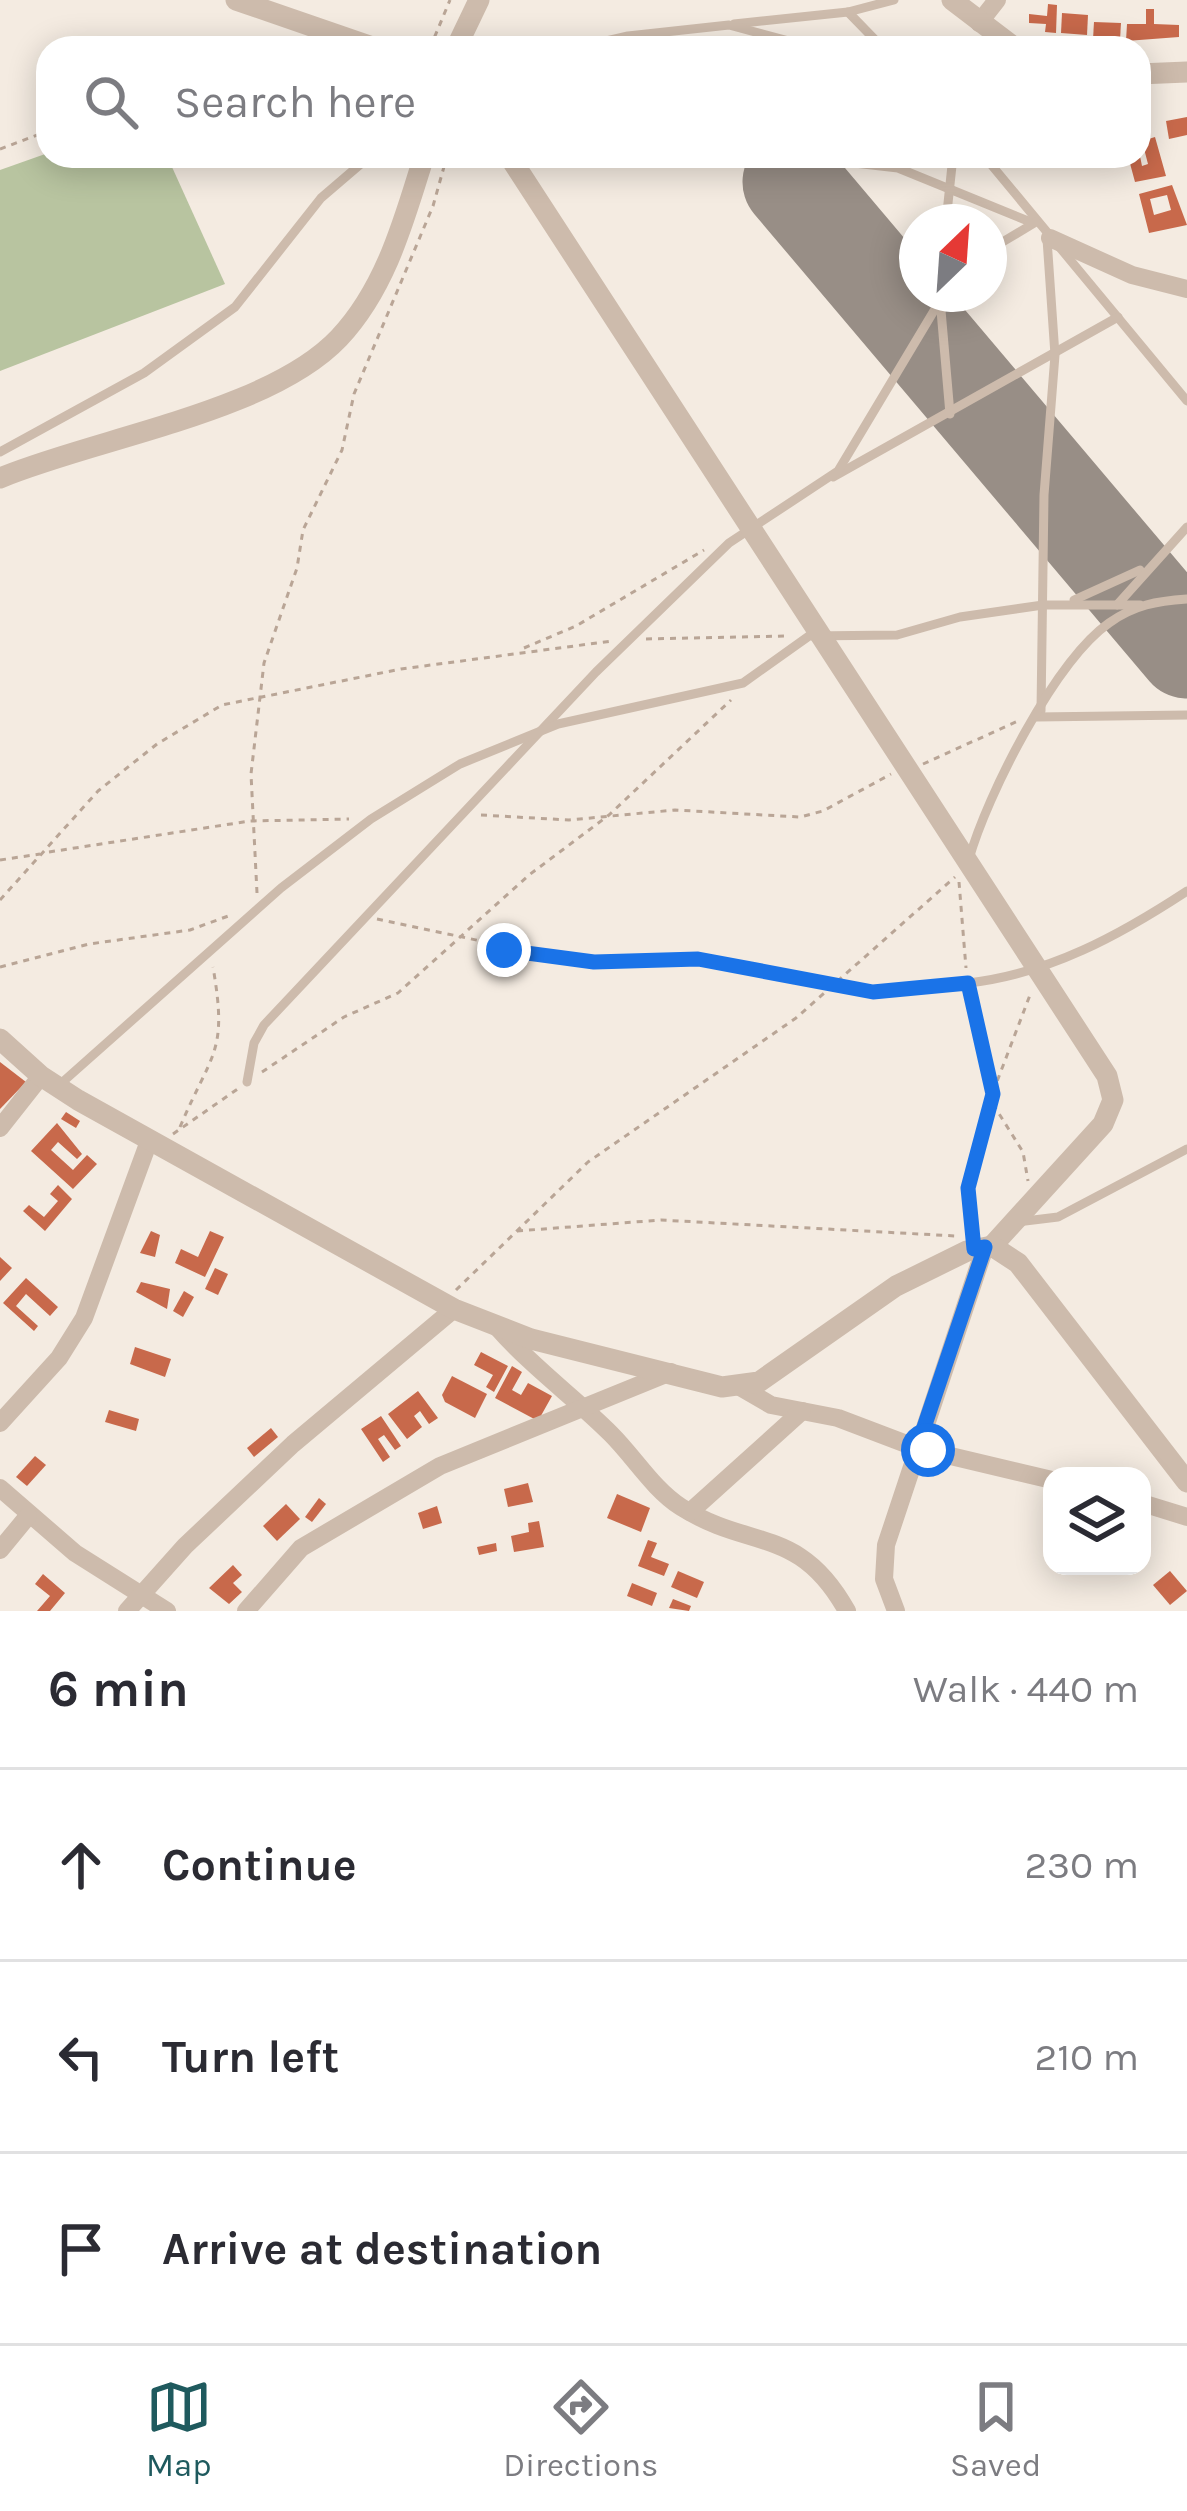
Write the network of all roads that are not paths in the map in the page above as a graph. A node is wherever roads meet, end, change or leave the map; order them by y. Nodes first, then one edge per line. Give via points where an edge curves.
1 (236, 0) edge
2 (479, 0) edge
3 (894, 0) edge
4 (952, 0) edge
5 (997, 0) edge
6 (848, 12) junction
7 (979, 22) junction
8 (729, 25) junction
9 (340, 36) edge
10 (462, 36) edge
11 (632, 36) edge
12 (770, 36) edge
13 (871, 36) edge
14 (998, 36) edge
15 (1187, 72) edge
16 (1151, 74) edge
17 (356, 168) edge
18 (420, 168) edge
19 (517, 168) edge
20 (898, 168) edge
21 (952, 168) edge
22 (993, 168) edge
23 (949, 190) junction
24 (948, 204) edge
25 (1035, 222) junction
26 (1048, 236) junction
27 (1007, 239) edge
28 (1187, 289) edge
29 (932, 312) edge
30 (943, 312) edge
31 (1118, 317) junction
32 (1055, 355) junction
33 (1187, 401) edge
34 (950, 415) junction
35 (0, 452) edge
36 (0, 478) edge
37 (829, 479) junction
38 (1187, 527) edge
39 (753, 528) junction
40 (1145, 568) junction
41 (1187, 598) edge
42 (1069, 603) junction
43 (1043, 604) junction
44 (1117, 605) junction
45 (1140, 605) junction
46 (1105, 625) junction
47 (815, 635) junction
48 (1039, 714) junction
49 (1187, 715) edge
50 (538, 731) junction
51 (968, 862) junction
52 (1186, 891) edge
53 (1041, 972) junction
54 (968, 983) road end
55 (0, 1039) edge
56 (49, 1081) junction
57 (247, 1082) road end
58 (0, 1128) edge
59 (154, 1144) junction
60 (1187, 1148) edge
61 (1023, 1215) junction
62 (982, 1243) junction
63 (448, 1306) junction
64 (497, 1327) junction
65 (671, 1372) junction
66 (740, 1387) junction
67 (583, 1409) junction
68 (802, 1411) junction
69 (0, 1423) edge
70 (917, 1448) junction
71 (1043, 1478) edge
72 (1187, 1482) edge
73 (0, 1488) edge
74 (1151, 1506) edge
75 (690, 1512) junction
76 (28, 1516) junction
77 (1187, 1516) edge
78 (0, 1550) edge
79 (142, 1595) junction
80 (127, 1611) edge
81 (166, 1611) edge
82 (245, 1611) edge
83 (848, 1611) edge
84 (896, 1611) edge

1 - 9 street
2 - 10 street
3 - 6 lane
4 - 7 street
5 - 7 street
6 - 8 lane
6 - 13 lane
7 - 14 street
8 - 11 lane
8 - 12 lane
15 - 16 street
17 - 35 lane via 322,198 235,307 144,373
18 - 36 street via 377,282 337,340 312,360 239,397
19 - 39 street
20 - 23 lane
21 - 23 lane
22 - 25 lane
23 - 24 lane
23 - 25 lane
25 - 26 lane
25 - 27 lane
26 - 28 street via 1148,281
26 - 31 lane
26 - 32 lane
29 - 37 lane
30 - 34 lane
31 - 32 lane
31 - 33 lane
32 - 34 lane
32 - 43 lane
34 - 37 lane
37 - 39 lane
38 - 40 lane
39 - 47 street
39 - 50 lane
40 - 42 lane
40 - 44 lane
41 - 45 lane
42 - 43 lane
42 - 44 lane
43 - 47 lane via 897,635
43 - 48 lane
44 - 45 lane
44 - 46 lane
45 - 46 lane
46 - 48 lane
47 - 50 lane via 750,679
47 - 51 street
48 - 49 lane
48 - 51 lane via 992,796
50 - 56 lane via 460,764 371,819
50 - 57 lane via 264,1025
51 - 53 street
52 - 53 lane
53 - 54 lane
53 - 61 street via 1107,1076 1113,1100 1102,1124
55 - 56 street
56 - 58 street
56 - 59 street
59 - 63 street
59 - 69 street via 84,1318
60 - 61 lane via 1058,1217
61 - 62 street
62 - 66 street via 896,1286 759,1382
62 - 70 street
62 - 72 street via 1018,1263
63 - 64 street
63 - 79 street via 185,1546
64 - 65 street
64 - 67 street
65 - 66 street
65 - 67 street
66 - 68 street via 762,1402
67 - 75 street
67 - 82 street via 457,1457 328,1531 278,1568
68 - 70 street
68 - 75 street
70 - 71 street
70 - 84 street via 884,1559
73 - 76 street
74 - 77 street
75 - 83 street via 802,1556 827,1576
76 - 78 street
76 - 79 street
79 - 80 street
79 - 81 street

